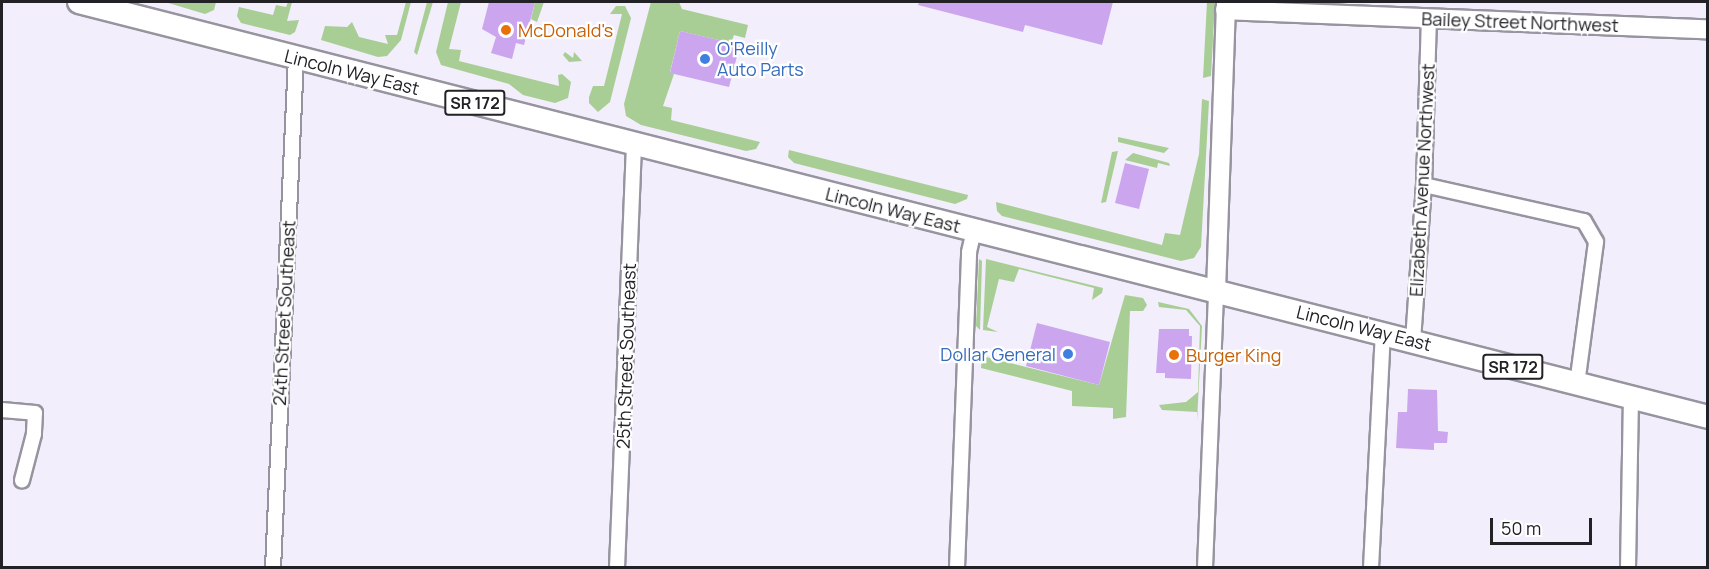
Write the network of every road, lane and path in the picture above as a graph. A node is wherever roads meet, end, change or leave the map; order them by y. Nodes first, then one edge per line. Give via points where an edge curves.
1 (79, 2) edge
2 (1225, 6) edge
3 (1429, 19) junction
4 (1707, 30) edge
5 (296, 58) junction
6 (634, 144) junction
7 (1424, 185) junction
8 (974, 231) junction
9 (1216, 291) junction
10 (1383, 333) junction
11 (1413, 341) junction
12 (1577, 384) junction
13 (1632, 398) junction
14 (2, 410) edge
15 (1707, 417) edge
16 (22, 480) dead end
17 (273, 567) edge
18 (617, 567) edge
19 (957, 567) edge
20 (1205, 567) edge
21 (1371, 567) edge
22 (1628, 567) edge

1 - 5 main road, Lincoln Way East / SR 172
2 - 3 street, Bailey Street Northwest
2 - 9 street
3 - 4 street, Bailey Street Northwest
3 - 7 street, Elizabeth Avenue Northwest
5 - 6 main road, Lincoln Way East / SR 172
5 - 17 street, 24th Street Southeast
6 - 8 main road, Lincoln Way East / SR 172
6 - 18 street, 25th Street Southeast
7 - 11 street, Elizabeth Avenue Northwest
7 - 12 street via 1584,221 1596,242
8 - 9 main road, Lincoln Way East / SR 172
8 - 19 street via 969,252
9 - 10 main road, Lincoln Way East / SR 172
9 - 20 street
10 - 11 main road, Lincoln Way East / SR 172
10 - 21 street
11 - 12 main road, Lincoln Way East / SR 172
12 - 13 main road, Lincoln Way East / SR 172
13 - 15 main road, Lincoln Way East / SR 172
13 - 22 street
14 - 16 street via 35,413 34,434

